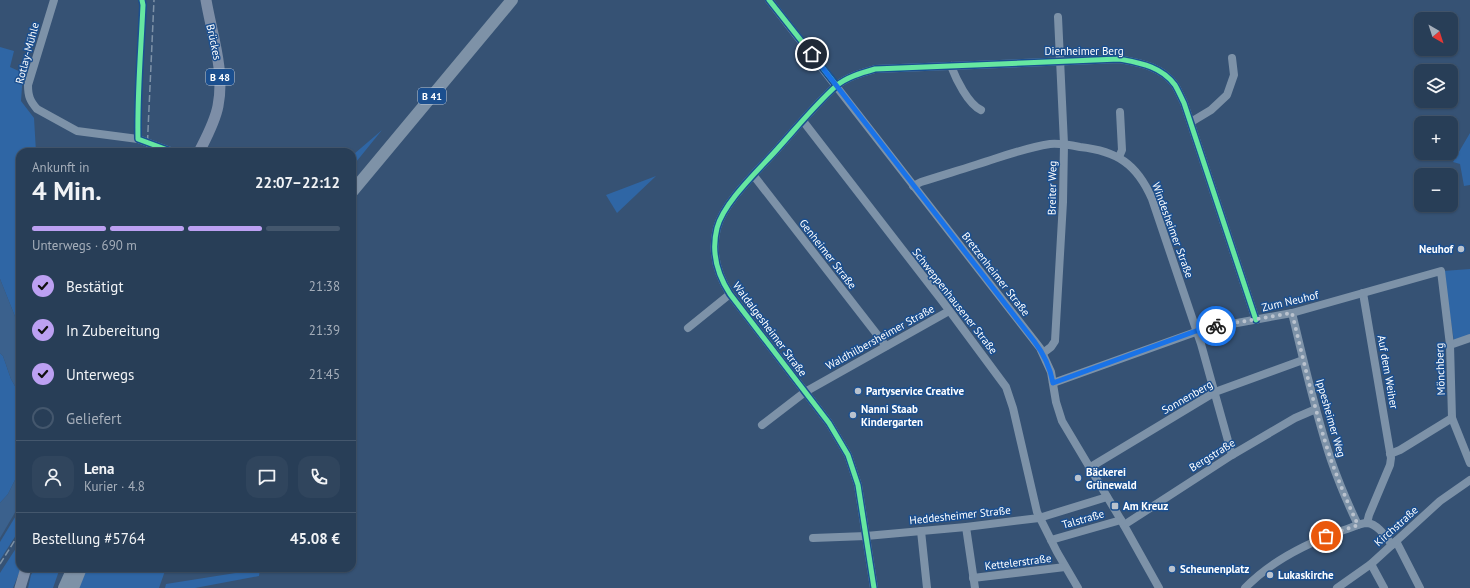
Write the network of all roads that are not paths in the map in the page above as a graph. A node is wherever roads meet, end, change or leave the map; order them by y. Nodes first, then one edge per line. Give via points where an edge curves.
1 (54, 0) edge
2 (206, 0) edge
3 (501, 0) edge
4 (512, 0) edge
5 (769, 0) edge
6 (1058, 17) dead end
7 (1232, 58) dead end
8 (1059, 61) junction
9 (951, 66) junction
10 (837, 86) junction
11 (981, 110) dead end
12 (1120, 112) dead end
13 (803, 121) junction
14 (1191, 122) junction
15 (1064, 144) junction
16 (162, 148) edge
17 (201, 148) edge
18 (1119, 157) junction
19 (356, 174) edge
20 (754, 176) junction
21 (913, 186) junction
22 (356, 187) edge
23 (1441, 271) joint
24 (1363, 293) junction
25 (730, 294) junction
26 (949, 311) junction
27 (1292, 313) junction
28 (1256, 320) junction
29 (688, 328) dead end
30 (1196, 331) junction
31 (1470, 338) edge
32 (1450, 344) junction
33 (886, 346) junction
34 (1043, 353) junction
35 (1304, 360) junction
36 (1053, 383) junction
37 (805, 392) junction
38 (1215, 392) junction
39 (1316, 409) junction
40 (1452, 418) junction
41 (762, 424) dead end
42 (1390, 454) junction
43 (1232, 455) junction
44 (1470, 463) edge
45 (1089, 468) junction
46 (1466, 483) edge
47 (1470, 491) edge
48 (1107, 497) junction
49 (1039, 518) junction
50 (1122, 523) junction
51 (1367, 523) junction
52 (1358, 525) junction
53 (966, 527) junction
54 (921, 531) junction
55 (866, 536) junction
56 (813, 538) dead end
57 (1050, 540) junction
58 (1394, 543) junction
59 (1371, 564) junction
60 (1065, 567) junction
61 (25, 572) edge
62 (71, 572) edge
63 (79, 572) edge
64 (973, 578) junction
65 (20, 588) edge
66 (64, 588) edge
67 (73, 588) edge
68 (874, 588) edge
69 (927, 588) edge
70 (975, 588) edge
71 (1078, 588) edge
72 (1159, 588) edge
73 (1245, 588) edge
74 (1337, 588) edge
75 (1384, 588) edge
76 (1420, 588) edge

1 - 16 street, Rotlay-Mühle via 28,85 29,99 37,110 77,131 138,139
2 - 17 main road, Brückes / B 48 via 220,83 218,108
3 - 19 highway, B 41
4 - 22 highway, B 41
5 - 10 street, Bretzenheimer Straße
6 - 8 street, Breiter Weg
7 - 14 street via 1234,75 1227,95 1211,110
8 - 9 street, Dienheimer Berg
8 - 14 street, Dienheimer Berg via 1119,59 1146,64 1161,72 1174,85
8 - 15 street, Breiter Weg
9 - 10 street, Dienheimer Berg via 875,69 851,76
9 - 11 street via 971,103
10 - 13 street, Waldalgesheimer Straße
10 - 21 street, Bretzenheimer Straße
12 - 18 street via 1122,150
13 - 20 street, Waldalgesheimer Straße
13 - 26 street, Schweppenhausener Straße
14 - 28 street, Dienheimer Berg
15 - 18 street, Windesheimer Straße via 1103,150
15 - 21 street, Windesheimer Straße via 1050,144 1024,150
15 - 34 street, Breiter Weg via 1064,202 1055,341 1052,347
18 - 30 street, Windesheimer Straße via 1139,174 1148,190
20 - 25 street, Waldalgesheimer Straße via 722,215 717,227 714,252 716,263 723,284
20 - 33 street, Genheimer Straße
21 - 34 street, Bretzenheimer Straße
23 - 24 street, Zum Neuhof
23 - 32 street, Mönchberg
24 - 27 street, Zum Neuhof
24 - 42 street, Auf dem Weiher
25 - 29 street, Waldalgesheimer Straße
25 - 37 street, Waldalgesheimer Straße
26 - 33 street, Waldhilbersheimer Straße
26 - 49 street, Schweppenhausener Straße via 1002,379 1010,394
27 - 28 street, Zum Neuhof
27 - 35 street, Ippesheimer Weg
28 - 30 street, Zum Neuhof
30 - 36 street, Zum Neuhof
30 - 38 street, Windesheimer Straße
31 - 32 street
32 - 40 street, Mönchberg
33 - 37 street, Waldhilbersheimer Straße
34 - 36 street, Bretzenheimer Straße
35 - 38 street, Sonnenberg
35 - 39 street, Ippesheimer Weg
36 - 45 street, Bretzenheimer Straße via 1062,421
37 - 41 street, Waldhilbersheimer Straße
37 - 55 street, Waldalgesheimer Straße via 837,434 848,455 858,485
38 - 43 street, Windesheimer Straße
38 - 45 street, Sonnenberg
39 - 43 street, Bergstraße via 1295,418
39 - 52 street, Ippesheimer Weg via 1337,476
40 - 42 street
40 - 44 street, Mönchberg
42 - 51 street, Auf dem Weiher via 1390,464
43 - 50 street, Bergstraße
45 - 48 street, Bretzenheimer Straße
46 - 47 street
46 - 58 street, Kirchstraße via 1440,501
48 - 49 street, Heddesheimer Straße
48 - 50 street, Bretzenheimer Straße
49 - 53 street, Heddesheimer Straße
49 - 57 street, Schweppenhausener Straße
50 - 57 street, Talstraße
50 - 72 street, Bretzenheimer Straße
51 - 52 street
51 - 58 street via 1379,529
52 - 73 street via 1302,547 1258,575
53 - 54 street, Heddesheimer Straße
53 - 64 street
54 - 55 street, Heddesheimer Straße
54 - 69 street
55 - 56 street, Heddesheimer Straße
55 - 68 street, Waldalgesheimer Straße
57 - 60 street, Schweppenhausener Straße
58 - 59 street, Kirchstraße
58 - 76 street
59 - 74 street, Kirchstraße
59 - 75 street
60 - 64 street, Kettelerstraße
60 - 71 street, Schweppenhausener Straße
61 - 65 main road
62 - 66 highway
63 - 67 highway
64 - 70 street

